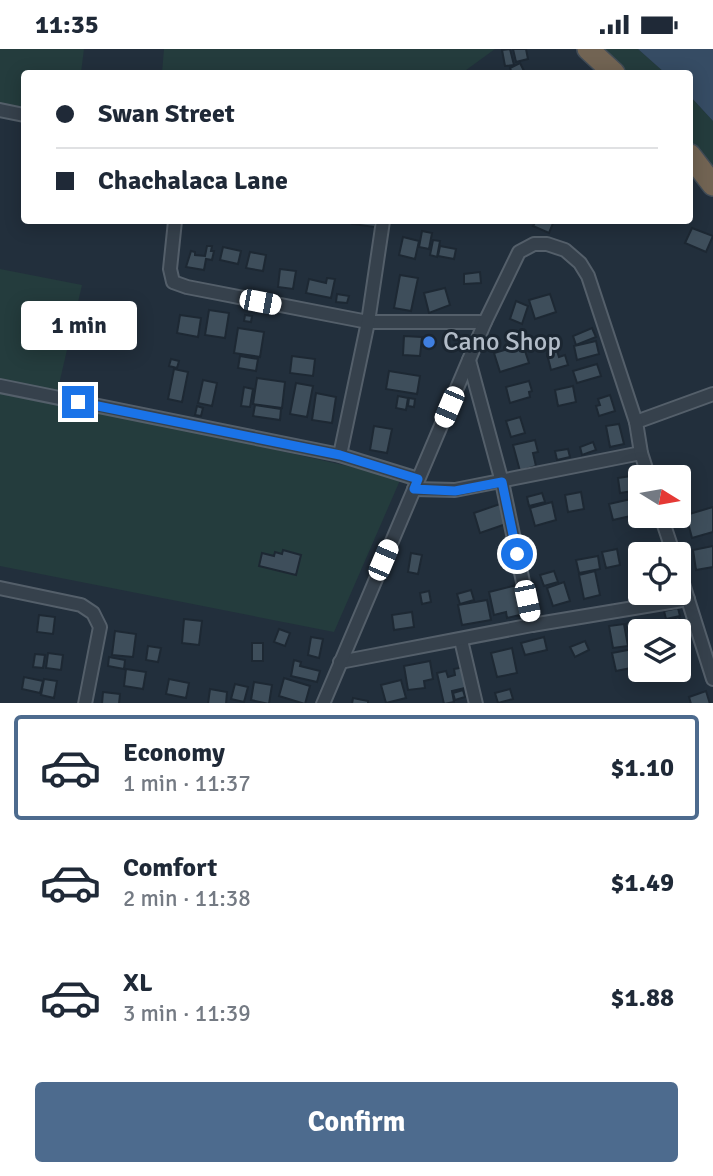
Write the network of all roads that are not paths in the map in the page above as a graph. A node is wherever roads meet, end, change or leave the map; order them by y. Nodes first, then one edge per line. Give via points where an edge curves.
1 (588, 49) edge
2 (611, 70) edge
3 (0, 110) edge
4 (21, 114) edge
5 (693, 159) edge
6 (713, 185) edge
7 (175, 224) edge
8 (383, 224) edge
9 (368, 322) junction
10 (485, 322) junction
11 (469, 360) junction
12 (0, 386) edge
13 (713, 394) edge
14 (636, 422) junction
15 (641, 453) junction
16 (340, 455) junction
17 (645, 465) edge
18 (502, 482) junction
19 (416, 484) junction
20 (0, 588) edge
21 (652, 605) edge
22 (690, 605) edge
23 (532, 625) junction
24 (461, 639) junction
25 (340, 662) junction
26 (713, 679) edge
27 (85, 703) edge
28 (323, 703) edge
29 (476, 703) edge

1 - 2 highway
3 - 4 street
5 - 6 highway
7 - 9 street via 173,282
8 - 9 street
9 - 10 street
9 - 16 street
10 - 11 street
10 - 14 street via 519,252 534,244 565,250 589,276
11 - 18 street
11 - 19 street
12 - 16 street
13 - 14 street
14 - 15 street
15 - 17 street
15 - 18 street
16 - 19 street
18 - 19 street via 455,491
18 - 23 street
19 - 25 street
20 - 27 street via 81,605 93,613 100,627
21 - 23 street
22 - 26 street
23 - 24 street
24 - 25 street
24 - 29 street
25 - 28 street

